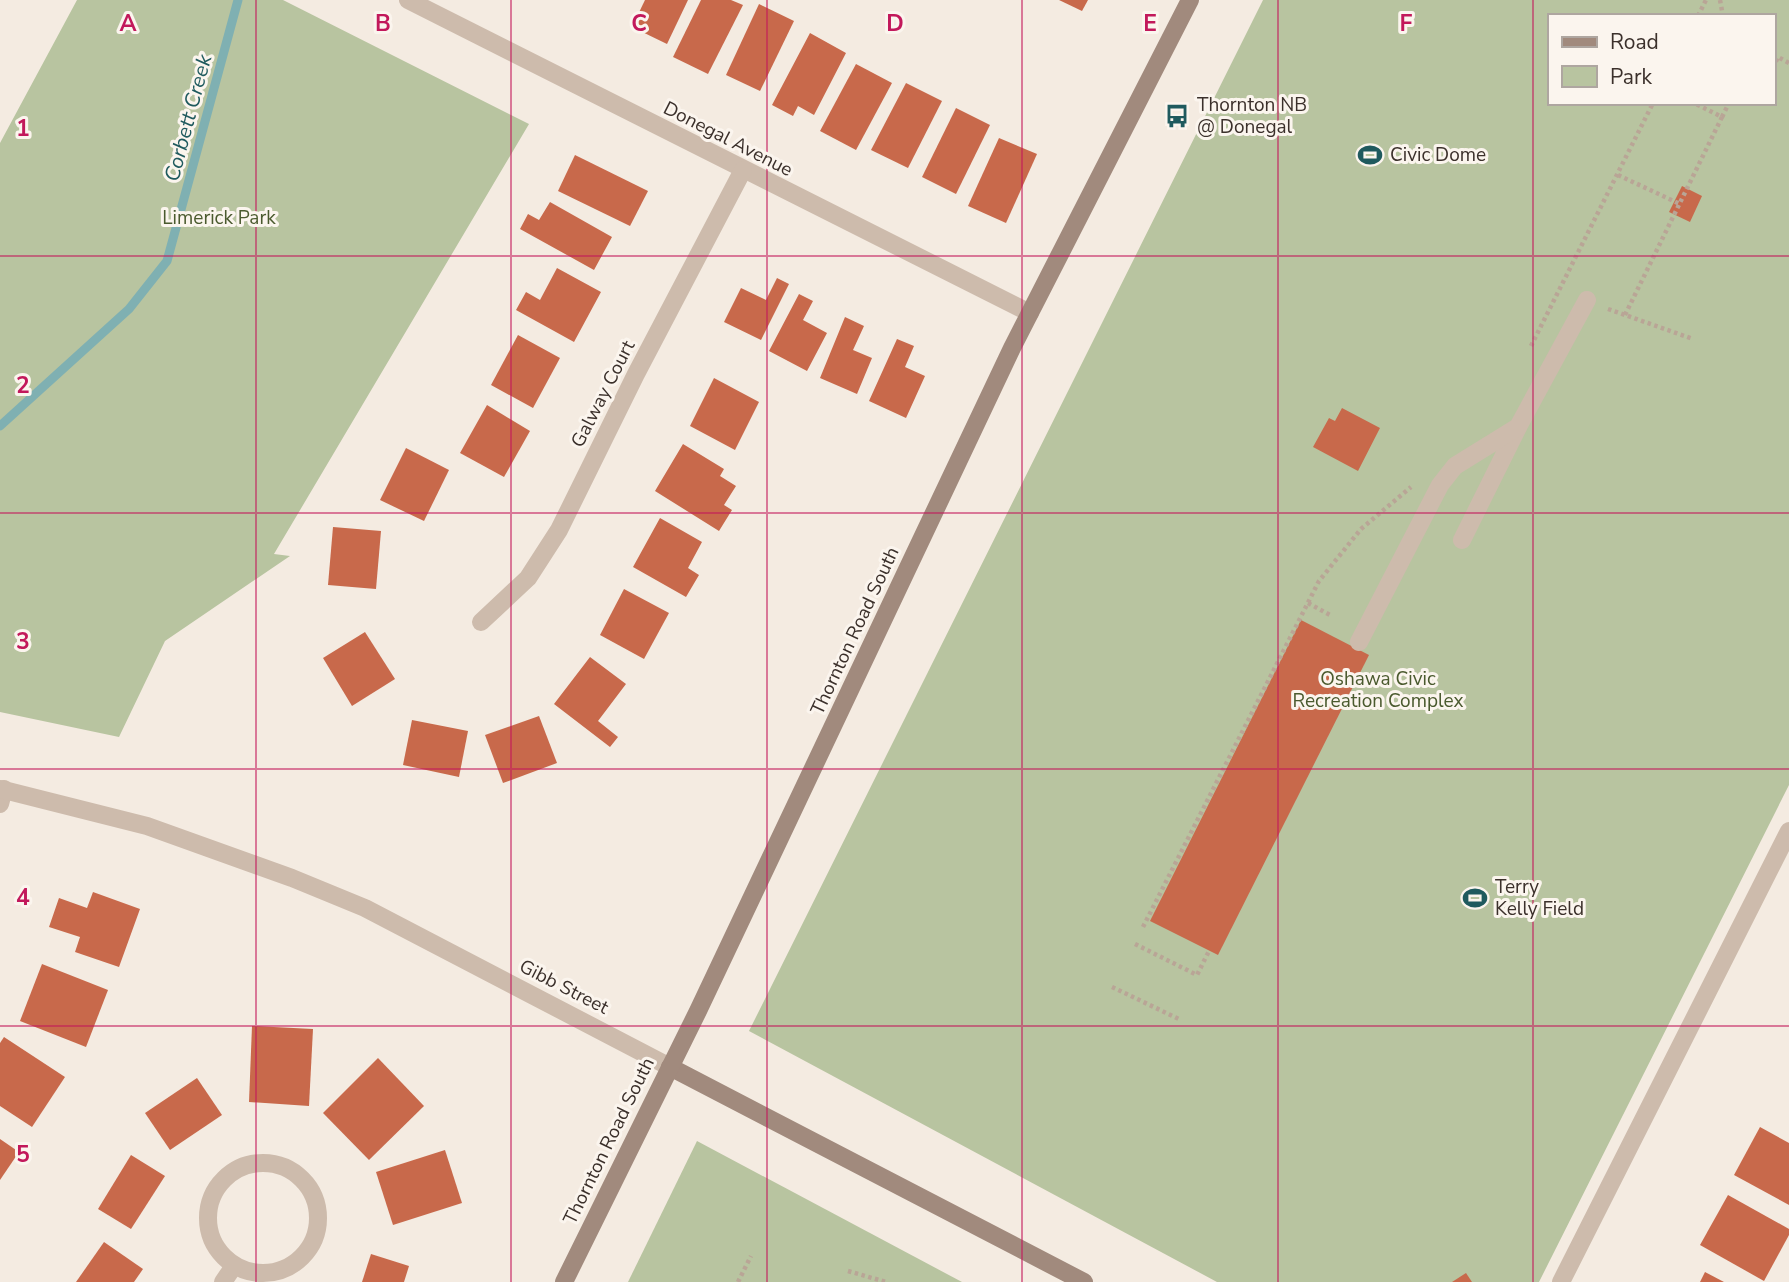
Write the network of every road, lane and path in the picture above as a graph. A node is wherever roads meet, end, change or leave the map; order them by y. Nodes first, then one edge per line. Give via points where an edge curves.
1 (408, 0) edge
2 (1190, 0) edge
3 (1789, 63) edge
4 (1775, 64) edge
5 (1698, 105) edge
6 (1728, 105) edge
7 (1722, 117) junction
8 (743, 170) junction
9 (1618, 175) dead end
10 (1680, 204) junction
11 (1587, 300) joint
12 (1030, 313) junction
13 (1625, 316) junction
14 (1693, 339) dead end
15 (1518, 426) junction
16 (1462, 540) dead end
17 (1308, 603) dead end
18 (1330, 615) dead end
19 (481, 622) dead end
20 (1359, 642) dead end
21 (1, 794) edge
22 (1789, 831) edge
23 (1135, 944) dead end
24 (1209, 951) dead end
25 (1112, 987) dead end
26 (1181, 1020) dead end
27 (670, 1067) junction
28 (751, 1256) dead end
29 (234, 1266) junction
30 (848, 1271) dead end
31 (856, 1273) junction
32 (223, 1282) edge
33 (564, 1282) edge
34 (738, 1282) edge
35 (854, 1282) edge
36 (886, 1282) edge
37 (1084, 1282) edge
38 (1561, 1282) edge

1 - 8 street, Donegal Avenue
2 - 12 main road, Thornton Road South
3 - 4 path via 1778,57
5 - 7 path
6 - 7 path
7 - 10 path
8 - 12 street, Donegal Avenue
8 - 19 street, Galway Court via 559,530 528,578
9 - 10 path
10 - 13 path
11 - 13 path
11 - 15 street
12 - 27 main road, Thornton Road South
13 - 14 path
15 - 16 street
15 - 20 street via 1455,466 1440,485
17 - 18 path
21 - 27 street, Gibb Street via 147,826 304,883 365,908
22 - 38 street
23 - 24 path via 1197,975
25 - 26 path
27 - 33 main road, Thornton Road South
27 - 37 main road, Gibb Street
28 - 34 path
29 - 29 street via 211,1238 207,1219 217,1186 233,1171 251,1164 287,1168 314,1197 317,1229 310,1247 283,1270 262,1274
29 - 32 street
30 - 31 path
31 - 35 path
31 - 36 path

